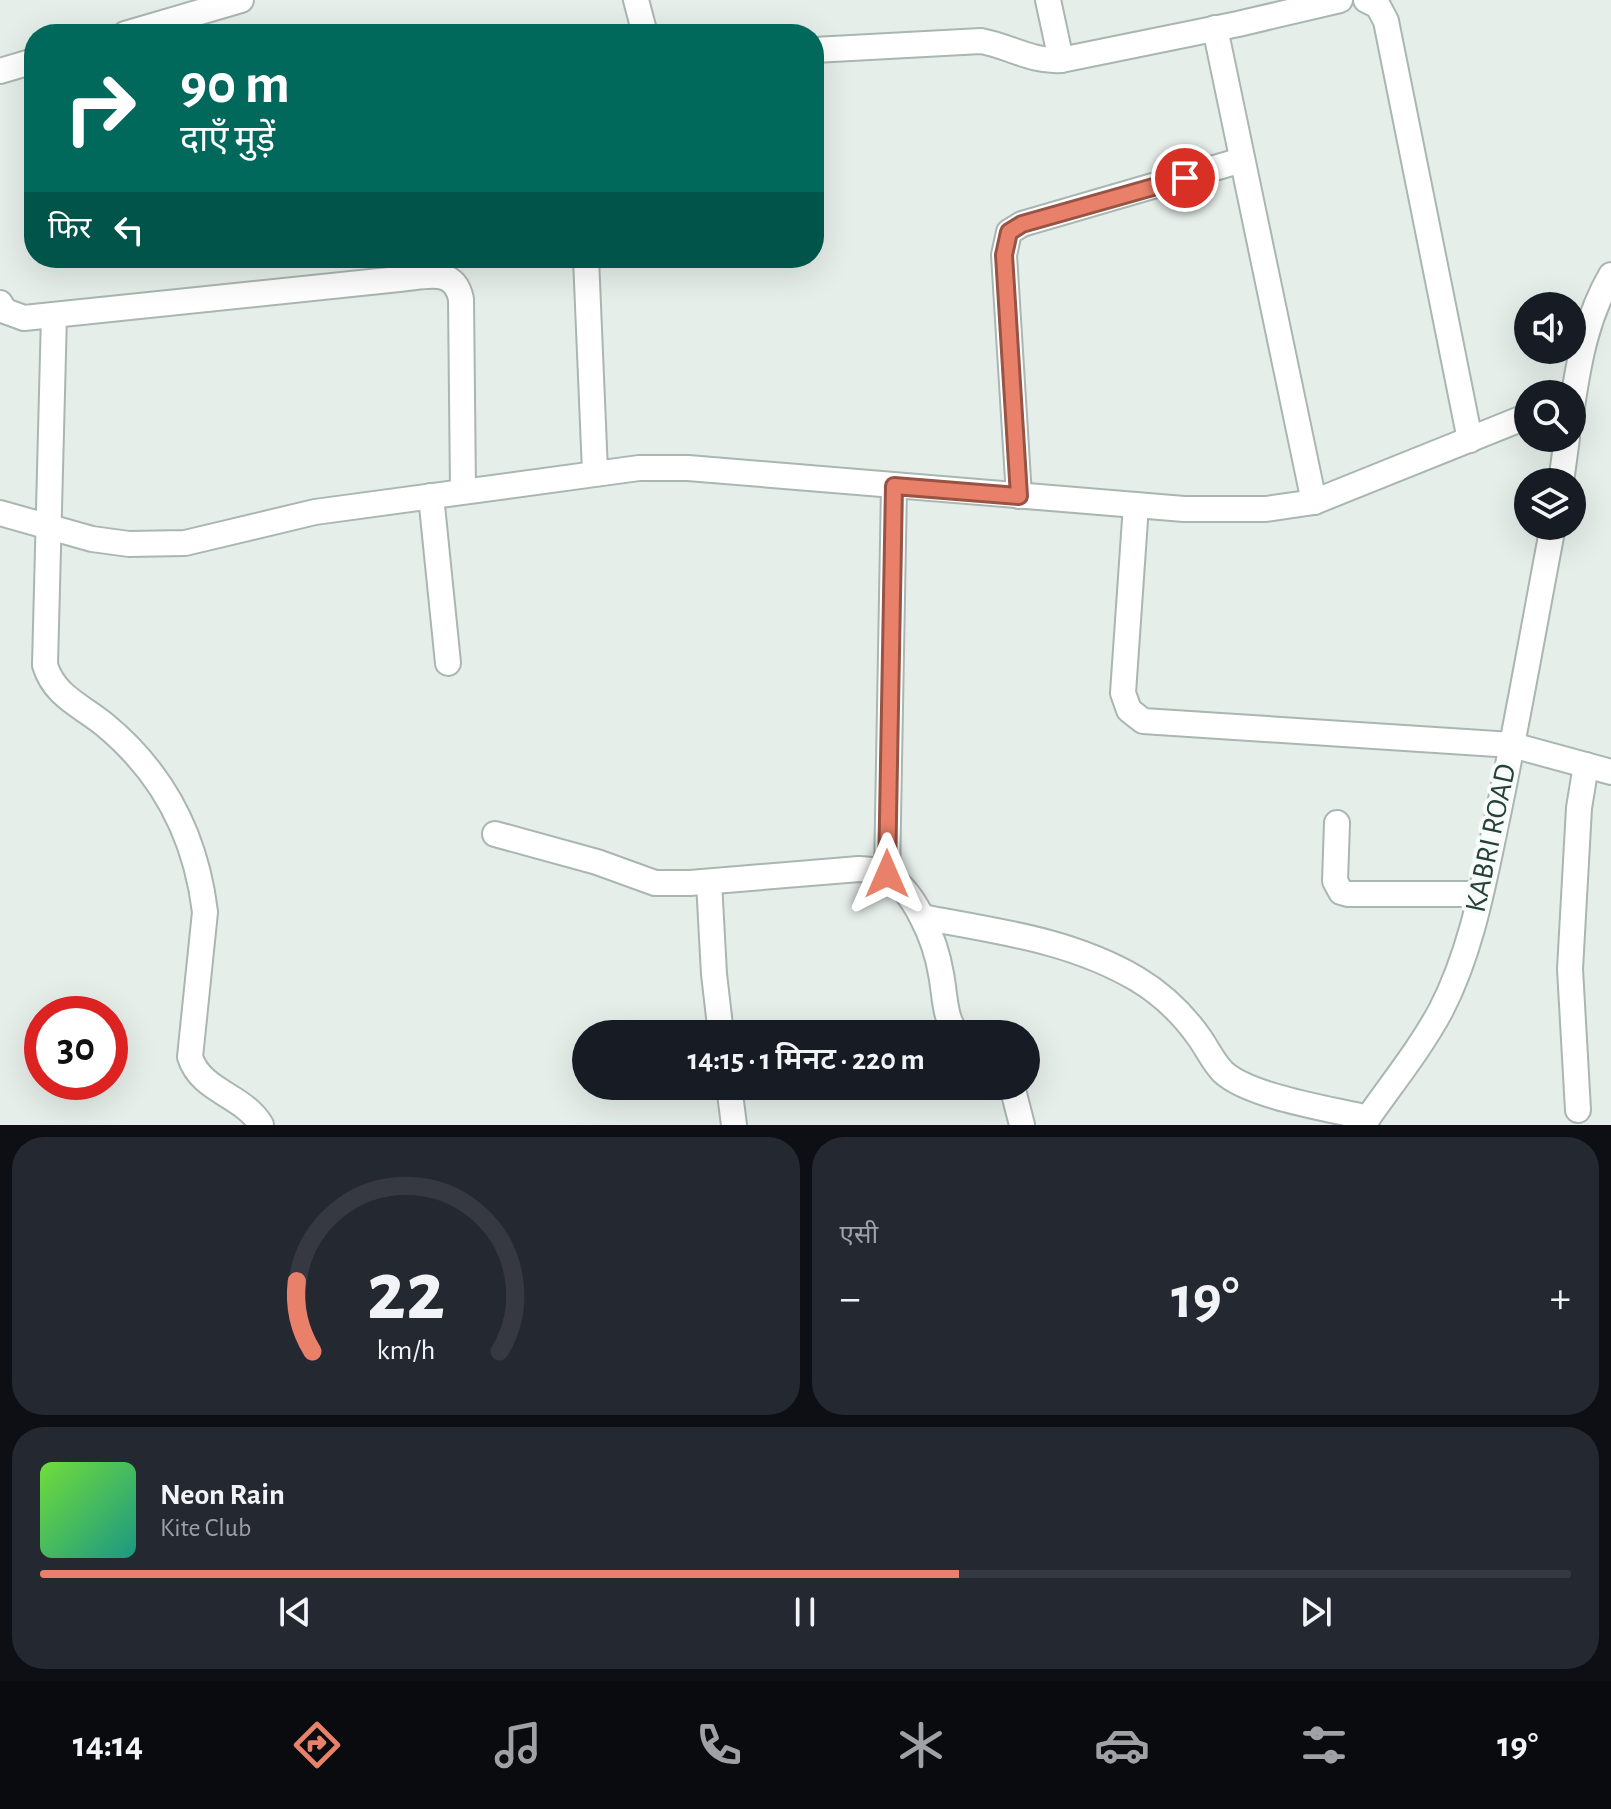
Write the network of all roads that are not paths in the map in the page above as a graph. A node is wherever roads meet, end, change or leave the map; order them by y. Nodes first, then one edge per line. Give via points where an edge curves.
1 (241, 0) edge
2 (636, 0) edge
3 (1048, 0) edge
4 (1340, 0) edge
5 (1366, 0) edge
6 (159, 24) edge
7 (642, 24) edge
8 (1215, 28) junction
9 (824, 49) edge
10 (1061, 60) junction
11 (24, 64) edge
12 (0, 71) edge
13 (1242, 160) junction
14 (586, 268) edge
15 (1611, 275) edge
16 (0, 303) edge
17 (54, 315) junction
18 (1576, 380) edge
19 (1514, 422) edge
20 (1470, 440) junction
21 (595, 472) junction
22 (894, 486) junction
23 (463, 491) junction
24 (431, 496) junction
25 (1019, 496) junction
26 (1314, 502) junction
27 (1136, 505) junction
28 (0, 513) edge
29 (50, 527) junction
30 (1550, 540) edge
31 (448, 663) dead end
32 (1512, 745) junction
33 (1586, 765) junction
34 (1611, 772) edge
35 (1337, 823) dead end
36 (495, 834) dead end
37 (887, 874) junction
38 (709, 882) junction
39 (1480, 894) junction
40 (922, 917) junction
41 (719, 1020) edge
42 (950, 1020) edge
43 (731, 1100) edge
44 (1016, 1100) edge
45 (1578, 1110) dead end
46 (1365, 1121) edge
47 (261, 1125) edge
48 (734, 1125) edge
49 (1022, 1125) edge

1 - 6 street
2 - 7 street
3 - 10 street
4 - 8 street
5 - 20 street via 1378,6 1386,21
8 - 10 street
8 - 13 street
9 - 10 street via 981,41 1032,59
11 - 12 street
13 - 25 street via 1009,232 1004,255
13 - 26 street
14 - 21 street
15 - 18 street via 1582,344
16 - 17 street via 14,316
17 - 23 street via 383,281 452,279 461,299
17 - 29 street
19 - 20 street
20 - 26 street
21 - 22 street via 688,468
21 - 23 street
22 - 25 street
22 - 37 street
23 - 24 street
24 - 29 street via 315,512 185,543 129,544
24 - 31 street
25 - 27 street
26 - 27 street via 1266,509
27 - 32 street via 1123,693 1129,710 1143,721
28 - 29 street
29 - 47 street via 45,643 49,678 141,759 167,792 193,860 205,912 190,1057 203,1080 254,1114
30 - 32 street, KABRI ROAD
32 - 33 street
32 - 39 street, KABRI ROAD
33 - 34 street
33 - 45 street via 1570,969
35 - 39 street via 1335,881 1341,892
36 - 38 street via 655,883
37 - 38 street via 859,869
37 - 40 street
38 - 41 street
39 - 46 street, KABRI ROAD via 1441,1010
40 - 42 street via 941,969
40 - 46 street via 1056,943 1101,959 1162,995 1188,1021 1224,1073 1282,1097
43 - 48 street
44 - 49 street

